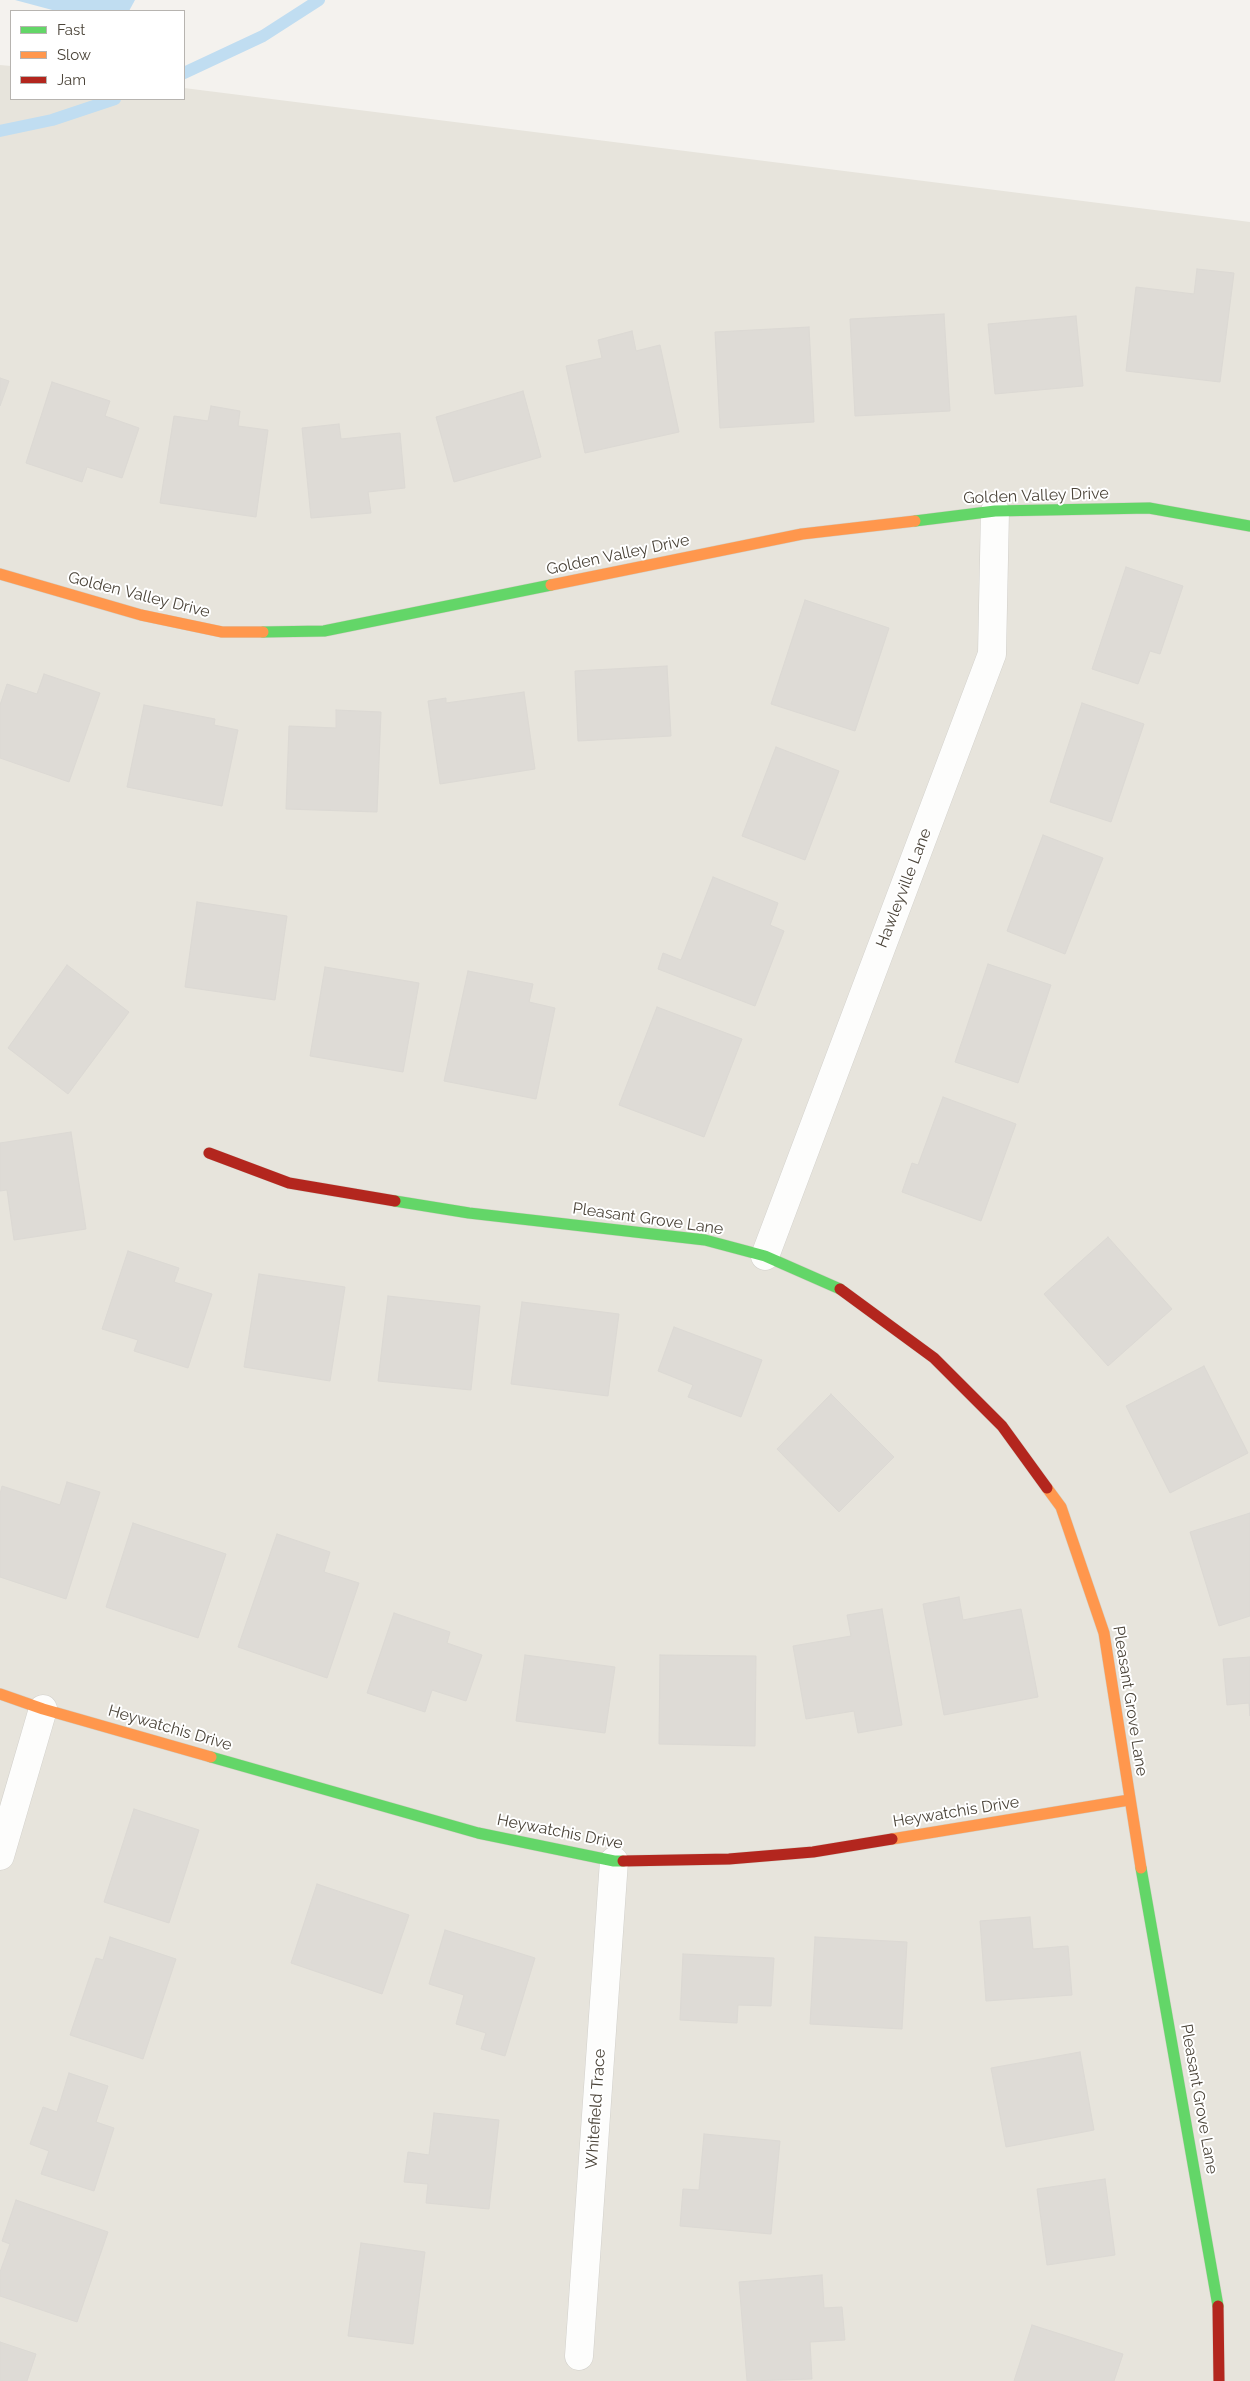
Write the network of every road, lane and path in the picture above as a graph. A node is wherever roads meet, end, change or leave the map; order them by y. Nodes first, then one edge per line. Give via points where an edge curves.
1 (995, 510) junction
2 (1250, 526) edge
3 (0, 574) edge
4 (209, 1153) dead end
5 (765, 1256) junction
6 (0, 1694) edge
7 (43, 1709) junction
8 (1129, 1800) junction
9 (0, 1856) edge
10 (614, 1862) junction
11 (579, 2356) dead end
12 (1219, 2381) edge

1 - 2 street, Golden Valley Drive via 1149,508
1 - 3 street, Golden Valley Drive via 802,534 324,630 222,632 141,615
1 - 5 street, Hawleyville Lane via 992,654
4 - 5 street, Pleasant Grove Lane via 289,1183 469,1213 705,1240
5 - 8 street, Pleasant Grove Lane via 844,1291 934,1358 1002,1426 1061,1507 1104,1633
6 - 7 street, Heywatchis Drive
7 - 9 street
7 - 10 street, Heywatchis Drive via 478,1833
8 - 10 street, Heywatchis Drive via 813,1852 729,1859
8 - 12 street, Pleasant Grove Lane via 1218,2302
10 - 11 street, Whitefield Trace

